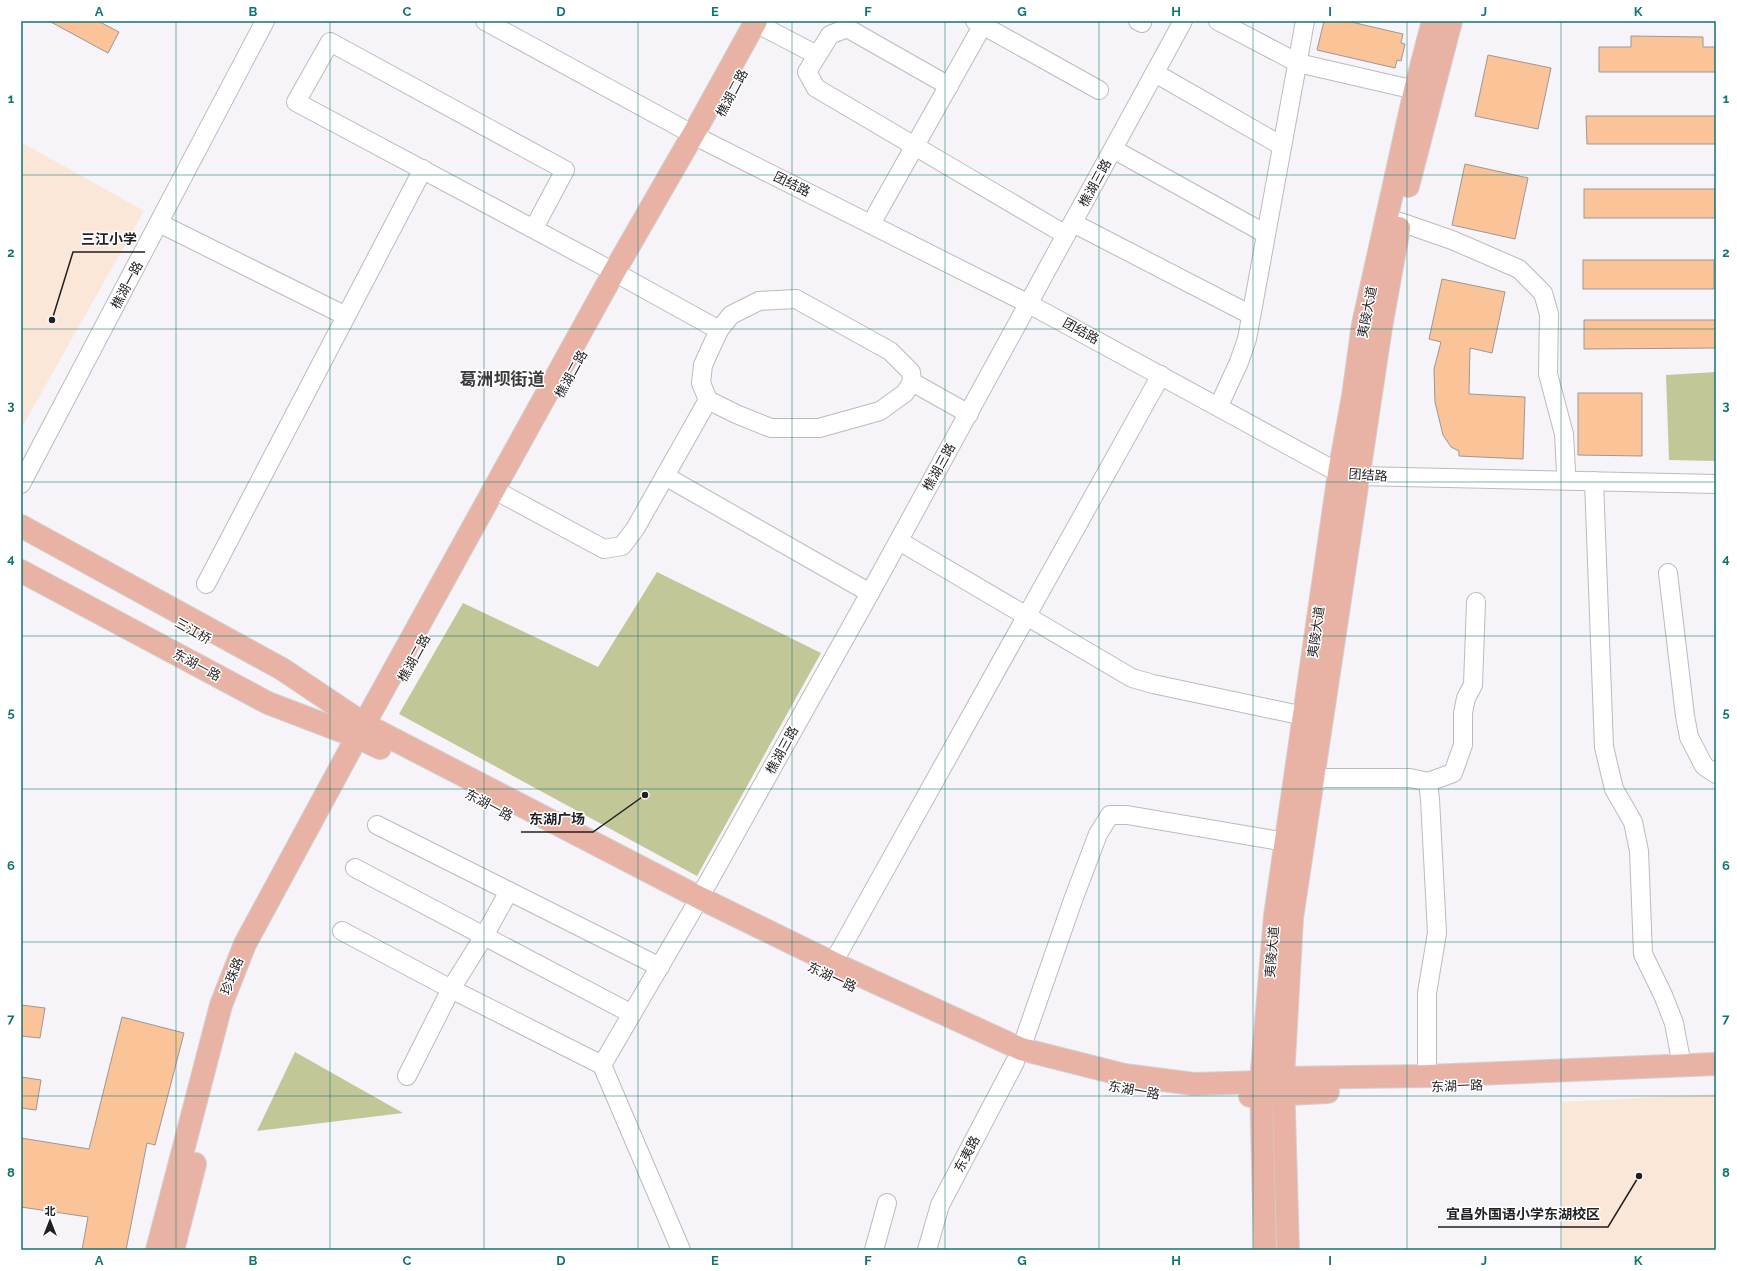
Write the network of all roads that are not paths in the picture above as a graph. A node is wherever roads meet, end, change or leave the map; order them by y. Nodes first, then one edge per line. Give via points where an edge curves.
1 (265, 21) edge
2 (485, 21) edge
3 (506, 21) edge
4 (1183, 21) edge
5 (1218, 21) edge
6 (1305, 21) edge
7 (1433, 21) edge
8 (1451, 21) edge
9 (981, 23) edge
10 (764, 24) edge
11 (817, 56) junction
12 (1298, 63) junction
13 (1154, 73) junction
14 (949, 86) junction
15 (1099, 90) dead end
16 (1415, 90) junction
17 (702, 134) junction
18 (915, 146) junction
19 (1282, 146) junction
20 (1113, 149) junction
21 (423, 169) junction
22 (876, 215) junction
23 (1400, 222) junction
24 (159, 223) junction
25 (534, 228) junction
26 (1070, 229) junction
27 (1266, 234) junction
28 (619, 275) junction
29 (1032, 299) junction
30 (346, 316) junction
31 (1251, 316) junction
32 (719, 330) junction
33 (1161, 375) junction
34 (912, 382) junction
35 (1222, 399) junction
36 (708, 400) junction
37 (968, 414) junction
38 (1350, 470) junction
39 (1566, 471) junction
40 (1716, 474) edge
41 (665, 476) junction
42 (1594, 481) junction
43 (21, 484) edge
44 (1716, 484) edge
45 (504, 495) junction
46 (21, 526) edge
47 (21, 538) edge
48 (899, 541) junction
49 (21, 555) edge
50 (21, 571) edge
51 (1668, 573) dead end
52 (206, 584) dead end
53 (870, 593) junction
54 (1476, 602) dead end
55 (1028, 616) junction
56 (1304, 716) junction
57 (366, 733) junction
58 (1716, 774) edge
59 (1313, 778) junction
60 (1428, 782) junction
61 (377, 825) dead end
62 (1286, 842) junction
63 (355, 868) dead end
64 (509, 891) junction
65 (696, 905) junction
66 (342, 931) dead end
67 (484, 936) junction
68 (833, 963) junction
69 (660, 967) junction
70 (451, 989) junction
71 (632, 1014) junction
72 (1018, 1055) junction
73 (1716, 1064) edge
74 (602, 1065) junction
75 (1682, 1066) junction
76 (1716, 1075) edge
77 (407, 1076) dead end
78 (1427, 1076) junction
79 (1283, 1086) junction
80 (1261, 1088) junction
81 (887, 1203) dead end
82 (157, 1250) edge
83 (173, 1250) edge
84 (681, 1250) edge
85 (874, 1250) edge
86 (927, 1250) edge
87 (1265, 1250) edge
88 (1288, 1250) edge

1 - 24 street, 樵湖一路
2 - 17 street, 团结路
3 - 17 street, 团结路
4 - 13 street, 樵湖三路
5 - 12 street
6 - 12 street
7 - 16 main road, 夷陵大道
8 - 23 main road, 夷陵大道
9 - 14 street
9 - 15 street
10 - 11 street
10 - 17 main road, 樵湖二路
11 - 14 street via 830,35 847,28
11 - 18 street via 807,72 816,88
12 - 16 street
12 - 19 street
13 - 19 street
13 - 20 street, 樵湖三路
14 - 18 street
16 - 38 main road, 夷陵大道 via 1363,324 1353,396
17 - 22 street, 团结路
17 - 28 main road, 樵湖二路
17 - 29 street, 团结路
18 - 22 street
18 - 26 street
19 - 27 street
20 - 26 street, 樵湖三路
20 - 27 street
21 - 25 street
21 - 25 street via 296,102 330,42 565,170
21 - 30 street
22 - 29 street, 团结路
23 - 38 main road, 夷陵大道 via 1381,327
23 - 39 street via 1452,240 1519,269 1543,294 1549,314 1548,374 1564,434
24 - 30 street
24 - 43 street, 樵湖一路
25 - 28 street
26 - 29 street, 樵湖三路
26 - 31 street
27 - 31 street
28 - 32 street
28 - 45 main road, 樵湖二路
28 - 57 main road, 樵湖二路
29 - 33 street, 团结路
29 - 35 street, 团结路
29 - 37 street, 樵湖三路
30 - 52 street
31 - 35 street via 1239,362
32 - 34 street via 731,315 759,301 796,299 890,351 911,372
32 - 36 street via 703,365 701,384
33 - 38 street, 团结路 via 1218,408
33 - 55 street
34 - 36 street via 905,393 880,411 819,428 771,428
34 - 37 street
35 - 38 street, 团结路
36 - 41 street
37 - 48 street, 樵湖三路
38 - 39 street, 团结路
38 - 42 street, 团结路
38 - 56 main road, 夷陵大道
38 - 59 main road, 夷陵大道
39 - 40 street, 团结路
41 - 45 street via 635,529 622,546 604,549
41 - 53 street
42 - 44 street, 团结路
42 - 75 street via 1604,747 1614,789 1633,822 1639,851 1643,954 1674,1023
45 - 57 main road, 樵湖二路
46 - 57 main road via 282,669
47 - 57 main road, 三江桥
48 - 53 street, 樵湖三路
48 - 55 street
49 - 57 main road, 三江桥
50 - 57 main road, 东湖一路 via 268,703
51 - 58 street via 1689,737 1704,766
53 - 65 street, 樵湖三路
54 - 60 street via 1473,685 1466,698 1463,713 1463,745 1453,772
55 - 56 street via 1132,678
55 - 68 street
56 - 62 main road, 夷陵大道
57 - 65 main road
57 - 82 main road, 珍珠路 via 245,944 221,1005
57 - 83 main road, 珍珠路 via 258,950 235,1010
59 - 60 street via 1410,778
59 - 79 main road, 夷陵大道 via 1292,918
60 - 78 street via 1437,933 1427,993
61 - 64 street
62 - 72 street, 东夷路 via 1127,815 1110,815 1098,834
62 - 80 main road, 夷陵大道 via 1275,916
63 - 67 street
64 - 67 street
64 - 69 street
65 - 68 main road
65 - 69 street, 樵湖三路
65 - 72 main road, 东湖一路
66 - 70 street
67 - 70 street
67 - 71 street
68 - 72 main road
69 - 71 street, 樵湖三路
70 - 74 street
70 - 77 street
71 - 74 street, 樵湖三路
72 - 80 main road via 1124,1075 1194,1084
72 - 86 street, 东夷路 via 940,1205
73 - 75 main road
74 - 84 street
75 - 78 main road
76 - 79 main road, 东湖一路
78 - 79 main road
79 - 80 main road
79 - 88 main road, 夷陵大道
80 - 87 main road, 夷陵大道
81 - 85 street

